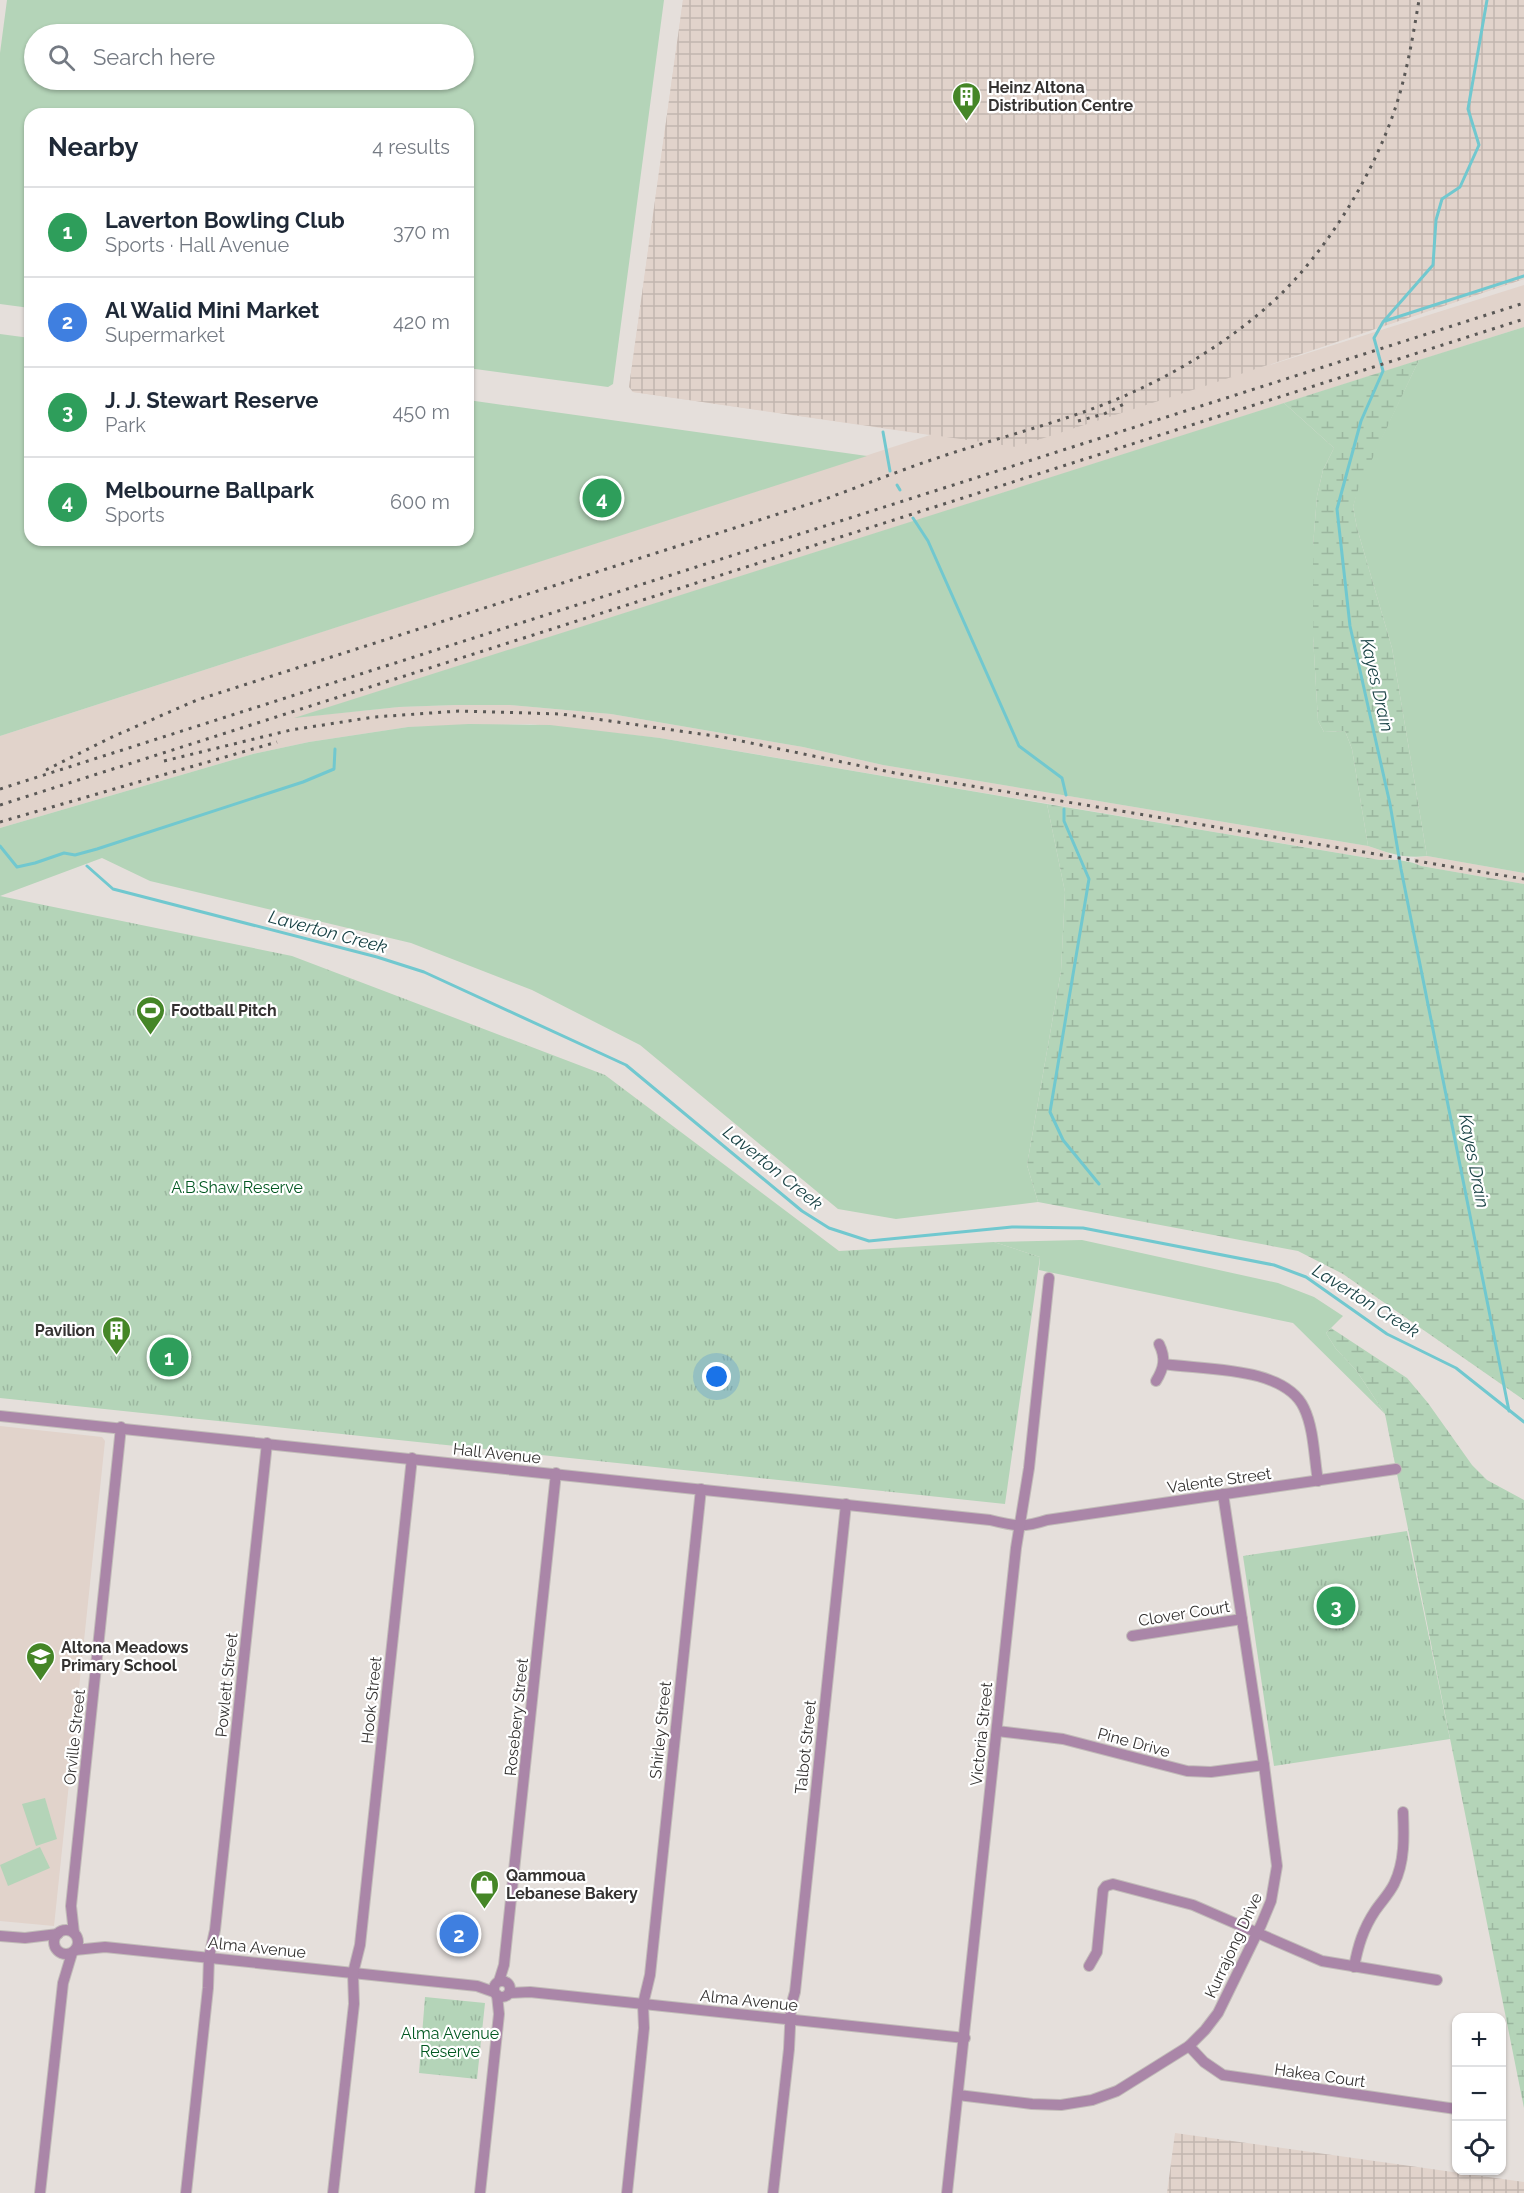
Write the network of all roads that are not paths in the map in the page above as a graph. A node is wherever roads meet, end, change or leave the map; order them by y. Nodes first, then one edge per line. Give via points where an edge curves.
1 (1049, 1278) dead end
2 (1159, 1344) dead end
3 (1164, 1364) junction
4 (1156, 1381) dead end
5 (0, 1416) edge
6 (121, 1427) junction
7 (267, 1443) junction
8 (412, 1458) junction
9 (1396, 1468) dead end
10 (556, 1473) junction
11 (1318, 1481) junction
12 (701, 1489) junction
13 (1223, 1494) junction
14 (846, 1504) junction
15 (1019, 1522) junction
16 (1242, 1619) junction
17 (1132, 1636) dead end
18 (997, 1731) junction
19 (1264, 1765) junction
20 (1403, 1812) dead end
21 (71, 1906) junction
22 (60, 1932) junction
23 (1257, 1932) junction
24 (75, 1934) junction
25 (0, 1936) edge
26 (25, 1938) junction
27 (105, 1947) junction
28 (57, 1950) junction
29 (73, 1952) junction
30 (212, 1958) junction
31 (1089, 1966) dead end
32 (1354, 1967) junction
33 (357, 1973) junction
34 (1437, 1980) dead end
35 (63, 1983) junction
36 (502, 1989) junction
37 (647, 2004) junction
38 (792, 2019) junction
39 (964, 2038) junction
40 (1189, 2046) junction
41 (958, 2095) junction
42 (1452, 2108) edge
43 (40, 2193) edge
44 (186, 2193) edge
45 (333, 2193) edge
46 (480, 2193) edge
47 (627, 2193) edge
48 (773, 2193) edge
49 (947, 2193) edge

1 - 15 street, Victoria Street via 1029,1468
2 - 3 street
3 - 4 street
3 - 11 street via 1261,1377 1291,1391 1308,1419
5 - 6 street, Hall Avenue
6 - 7 street, Hall Avenue
6 - 21 street, Orville Street
7 - 8 street, Hall Avenue
7 - 30 street, Powlett Street
8 - 10 street, Hall Avenue
8 - 33 street, Hook Street
9 - 11 street, Valente Street
10 - 12 street, Hall Avenue
10 - 36 street, Rosebery Street
11 - 13 street, Valente Street
12 - 14 street, Hall Avenue
12 - 37 street, Shirley Street
13 - 15 street, Valente Street via 1029,1526
13 - 16 street, Kurrajong Drive
14 - 15 street, Hall Avenue
14 - 38 street, Talbot Street
15 - 18 street, Victoria Street
16 - 17 street, Clover Court
16 - 19 street, Kurrajong Drive
18 - 19 street, Pine Drive via 1063,1738 1187,1771
18 - 39 street, Victoria Street
19 - 23 street, Kurrajong Drive via 1277,1866 1271,1901
20 - 32 street via 1400,1867 1393,1886 1365,1927
21 - 22 street, Orville Street
21 - 24 street, Orville Street
22 - 24 street via 68,1930
22 - 26 street
22 - 28 street via 55,1939
23 - 31 street via 1194,1905 1113,1884 1103,1890 1097,1952
23 - 32 street via 1312,1958
23 - 40 street, Kurrajong Drive via 1218,2013
24 - 27 street, Alma Avenue
24 - 29 street via 78,1943
25 - 26 street
26 - 28 street
27 - 29 street, Alma Avenue
27 - 30 street, Alma Avenue
28 - 29 street
28 - 35 street
29 - 35 street
30 - 33 street, Alma Avenue
30 - 44 street, Powlett Street
32 - 34 street
33 - 36 street, Alma Avenue
33 - 45 street, Hook Street
35 - 43 street
36 - 37 street, Alma Avenue
36 - 46 street, Rosebery Street
37 - 38 street, Alma Avenue
37 - 47 street, Shirley Street
38 - 39 street, Alma Avenue
38 - 48 street, Talbot Street
39 - 41 street, Victoria Street
40 - 41 street, Kurrajong Drive via 1118,2091 1092,2100 1032,2104
40 - 42 street, Hakea Court via 1223,2075
41 - 49 street, Victoria Street

